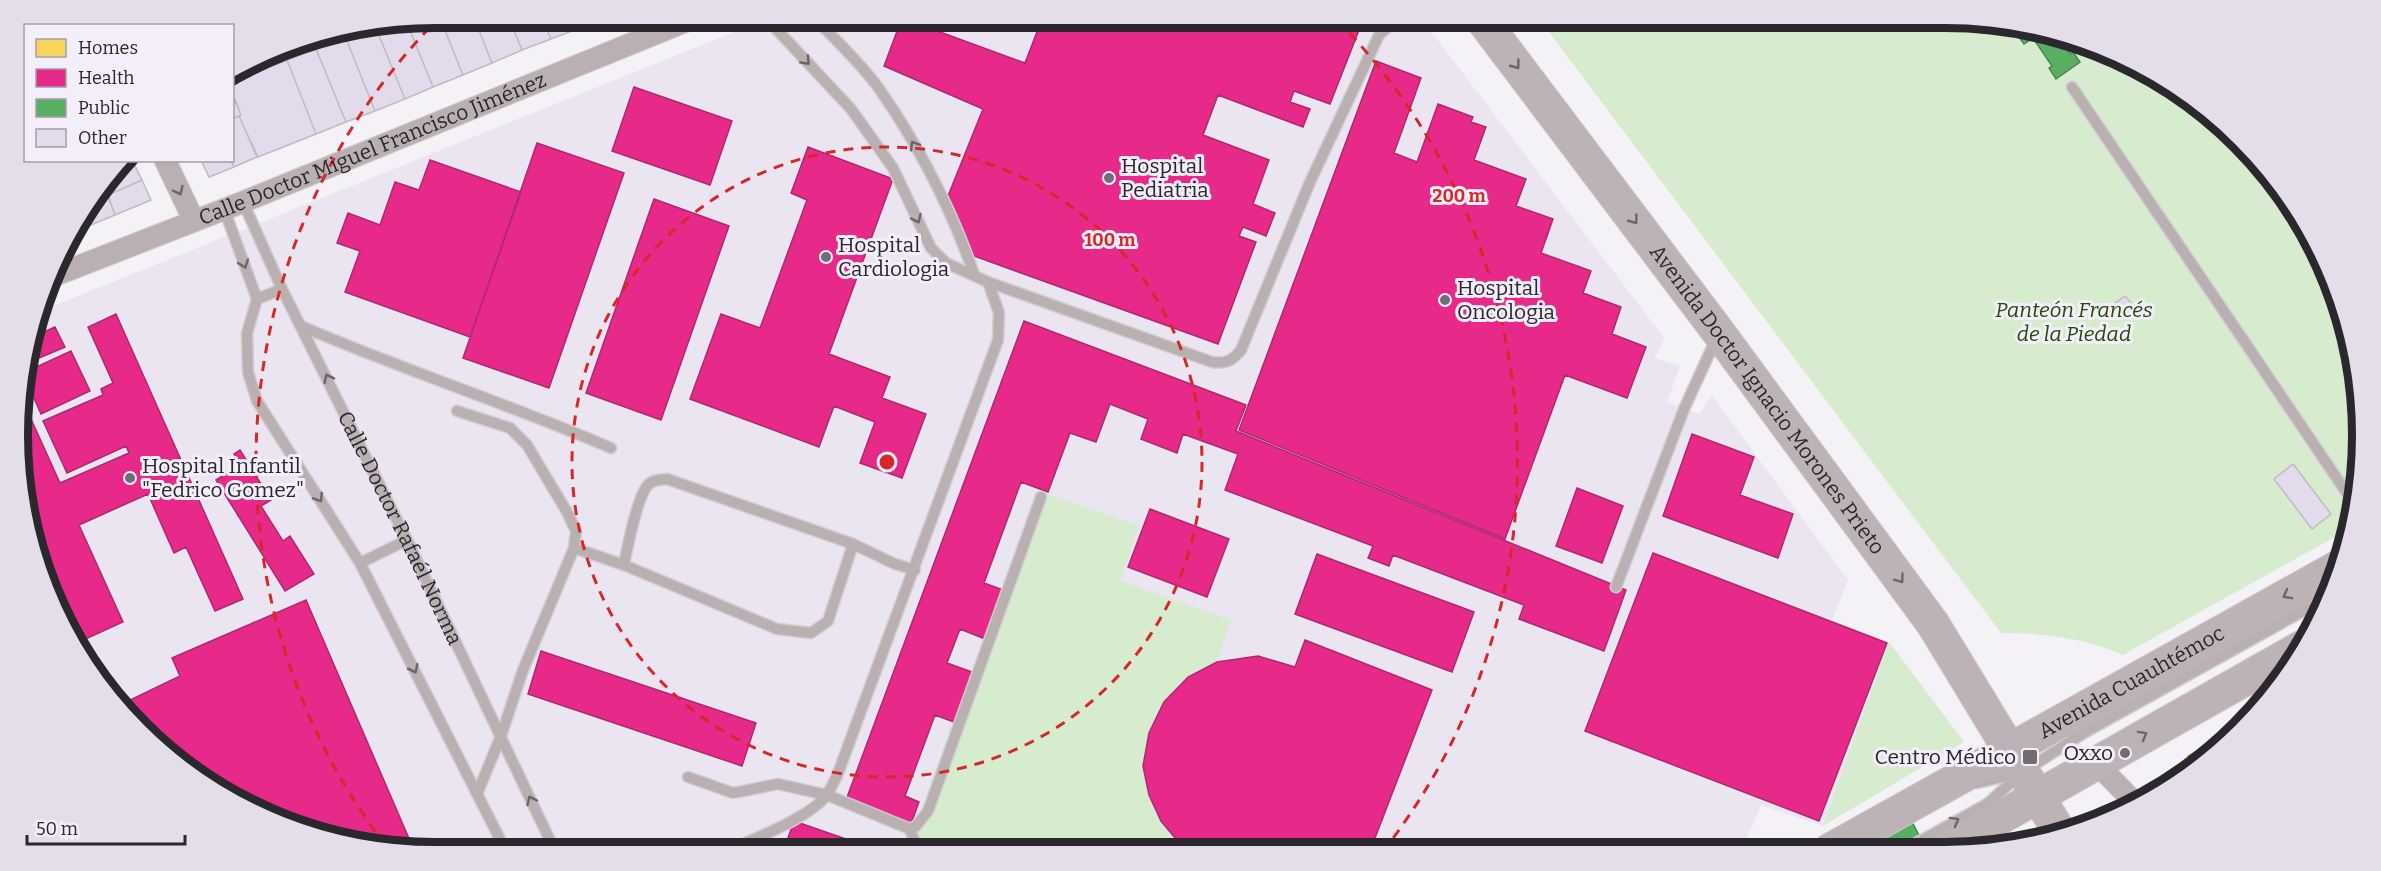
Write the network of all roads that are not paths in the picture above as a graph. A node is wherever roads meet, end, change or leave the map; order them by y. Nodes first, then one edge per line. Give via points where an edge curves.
1 (669, 28) edge
2 (775, 28) edge
3 (824, 28) edge
4 (1387, 28) edge
5 (1489, 28) edge
6 (2072, 87) dead end
7 (166, 162) edge
8 (234, 205) junction
9 (194, 221) junction
10 (62, 273) edge
11 (974, 274) junction
12 (988, 282) junction
13 (282, 289) junction
14 (257, 299) junction
15 (302, 326) junction
16 (1719, 333) junction
17 (516, 409) junction
18 (457, 411) dead end
19 (510, 428) junction
20 (611, 448) dead end
21 (2348, 495) edge
22 (1041, 497) dead end
23 (407, 540) junction
24 (853, 544) junction
25 (574, 548) junction
26 (360, 563) junction
27 (624, 565) junction
28 (915, 570) junction
29 (2328, 573) edge
30 (1616, 586) dead end
31 (2316, 604) edge
32 (2289, 653) edge
33 (501, 736) junction
34 (2095, 762) junction
35 (2023, 772) junction
36 (688, 777) dead end
37 (477, 794) junction
38 (827, 795) junction
39 (2131, 798) edge
40 (2057, 827) edge
41 (910, 829) junction
42 (501, 842) edge
43 (551, 842) edge
44 (747, 842) edge
45 (915, 842) edge
46 (1850, 842) edge
47 (1868, 842) edge
48 (1919, 842) edge
49 (1950, 842) edge

1 - 8 street, Calle Doctor Miguel Francisco Jiménez
2 -> 11 lane via 858,119 893,168 931,248 945,263
11 -> 3 lane via 930,173 879,88
4 - 12 lane via 1379,35 1310,182 1241,350 1233,360 1212,362
5 -> 16 main road, Avenida Doctor Ignacio Morones Prieto
6 - 21 lane
7 -> 9 street
8 - 9 street, Calle Doctor Miguel Francisco Jiménez
8 - 13 lane, Calle Doctor Rafaél Norma
8 -> 14 lane
9 - 10 street, Calle Doctor Miguel Francisco Jiménez
11 - 12 lane
12 - 28 lane via 999,313 998,340
13 - 14 lane
13 - 15 lane, Calle Doctor Rafaél Norma
14 -> 26 lane via 247,333 248,372 256,401
15 - 17 lane
23 -> 15 lane, Calle Doctor Rafaél Norma
16 - 30 lane via 1684,409
16 -> 35 main road, Avenida Doctor Ignacio Morones Prieto via 1933,624
17 - 19 lane
17 - 20 lane
18 - 19 lane
19 - 25 lane via 527,445 567,512 576,531
22 - 41 lane via 928,811
23 - 26 lane
23 - 33 lane, Calle Doctor Rafaél Norma
24 - 27 lane via 828,621 811,633 777,629
24 - 27 lane via 667,479 646,486
24 - 28 lane
25 - 27 lane
25 - 33 lane via 523,670
26 -> 37 lane
28 - 38 lane
29 -> 35 main road, Avenida Cuauhtémoc
31 - 35 lane via 2082,734
34 -> 32 main road, Avenida Cuauhtémoc
33 - 37 lane
43 -> 33 lane, Calle Doctor Rafaél Norma
34 - 35 main road, Avenida Cuauhtémoc
34 - 39 street
35 - 40 main road, Avenida Doctor Ignacio Morones Prieto
35 - 46 main road, Avenida Cuauhtémoc
35 - 47 lane via 1971,784
48 -> 35 lane via 1988,804
35 - 49 main road, Avenida Cuauhtémoc
36 - 38 lane via 733,793 777,784
37 - 42 lane
38 - 41 lane
38 - 44 lane via 783,826
41 - 45 lane

